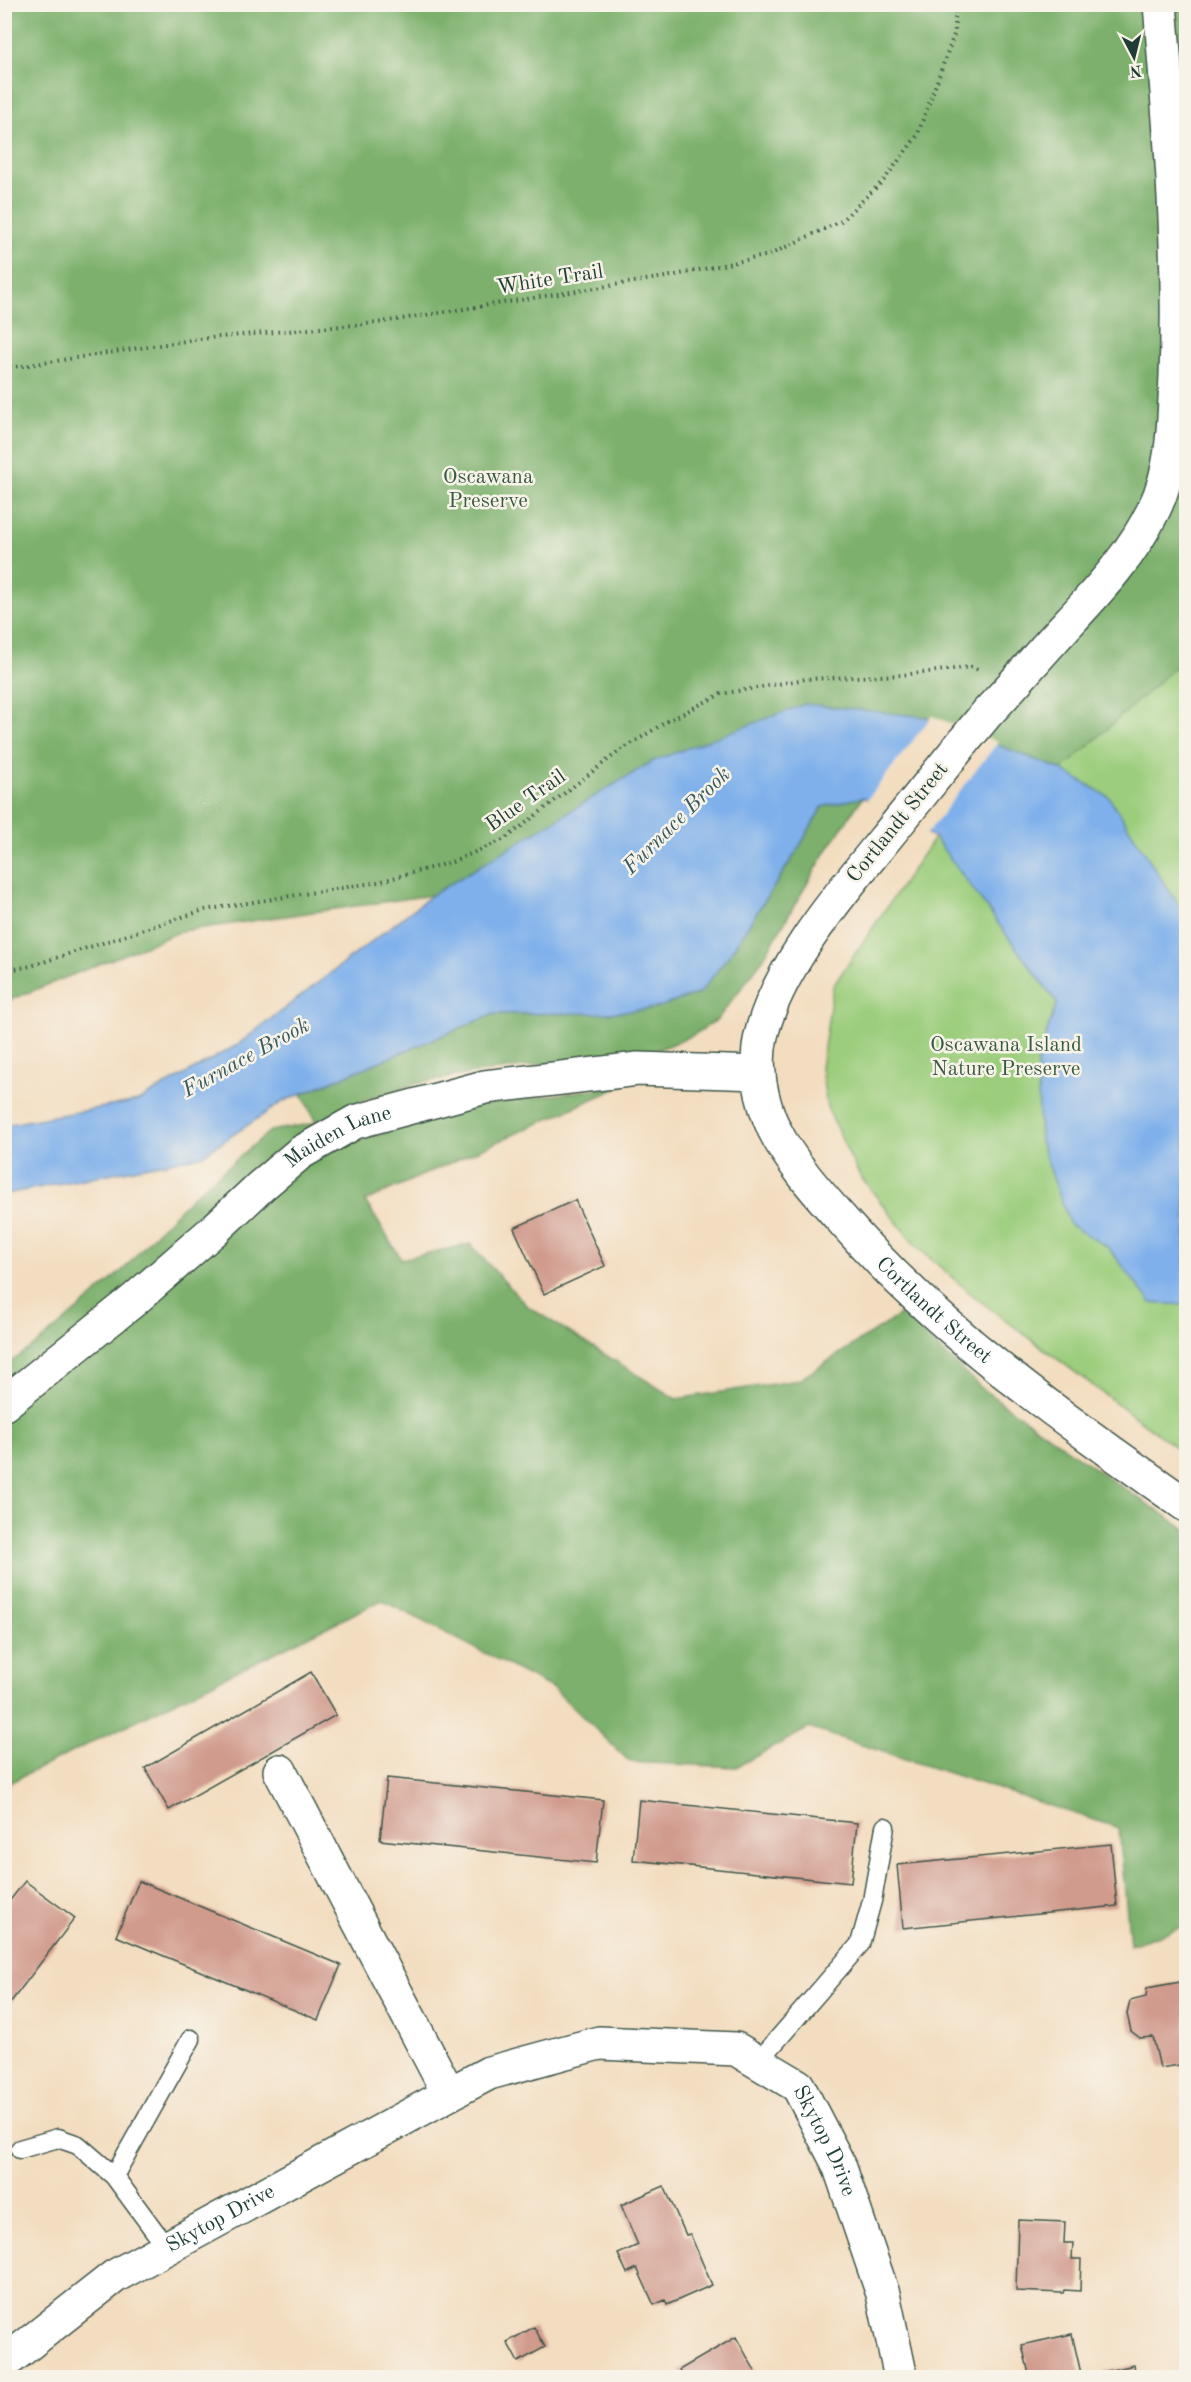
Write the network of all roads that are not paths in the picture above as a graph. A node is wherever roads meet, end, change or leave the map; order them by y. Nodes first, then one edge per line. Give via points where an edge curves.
1 (1160, 4) edge
2 (1182, 331) edge
3 (1180, 409) edge
4 (759, 1073) junction
5 (4, 1404) edge
6 (1186, 1505) edge
7 (280, 1771) dead end
8 (885, 1827) dead end
9 (191, 2039) dead end
10 (758, 2062) junction
11 (449, 2094) junction
12 (20, 2149) dead end
13 (114, 2176) junction
14 (166, 2248) junction
15 (4, 2363) edge
16 (901, 2378) edge

1 - 2 street, Cortlandt Street
2 - 3 street, Cortlandt Street
3 - 4 street, Cortlandt Street via 1163,484 1141,534 1103,586 988,712 867,861 805,945 773,998 761,1038
4 - 5 street, Maiden Lane via 638,1069 484,1087 355,1122 300,1153 134,1300
4 - 6 street, Cortlandt Street via 763,1101 788,1154 823,1199 880,1260 1014,1381
7 - 11 street
8 - 10 lane via 860,1944
9 - 13 lane
10 - 11 street, Skytop Drive via 736,2049 599,2043 489,2073
10 - 16 street, Skytop Drive via 798,2086 839,2165 883,2294
11 - 14 street, Skytop Drive
12 - 13 lane via 58,2138 78,2145
13 - 14 lane
14 - 15 street, Skytop Drive via 115,2276

